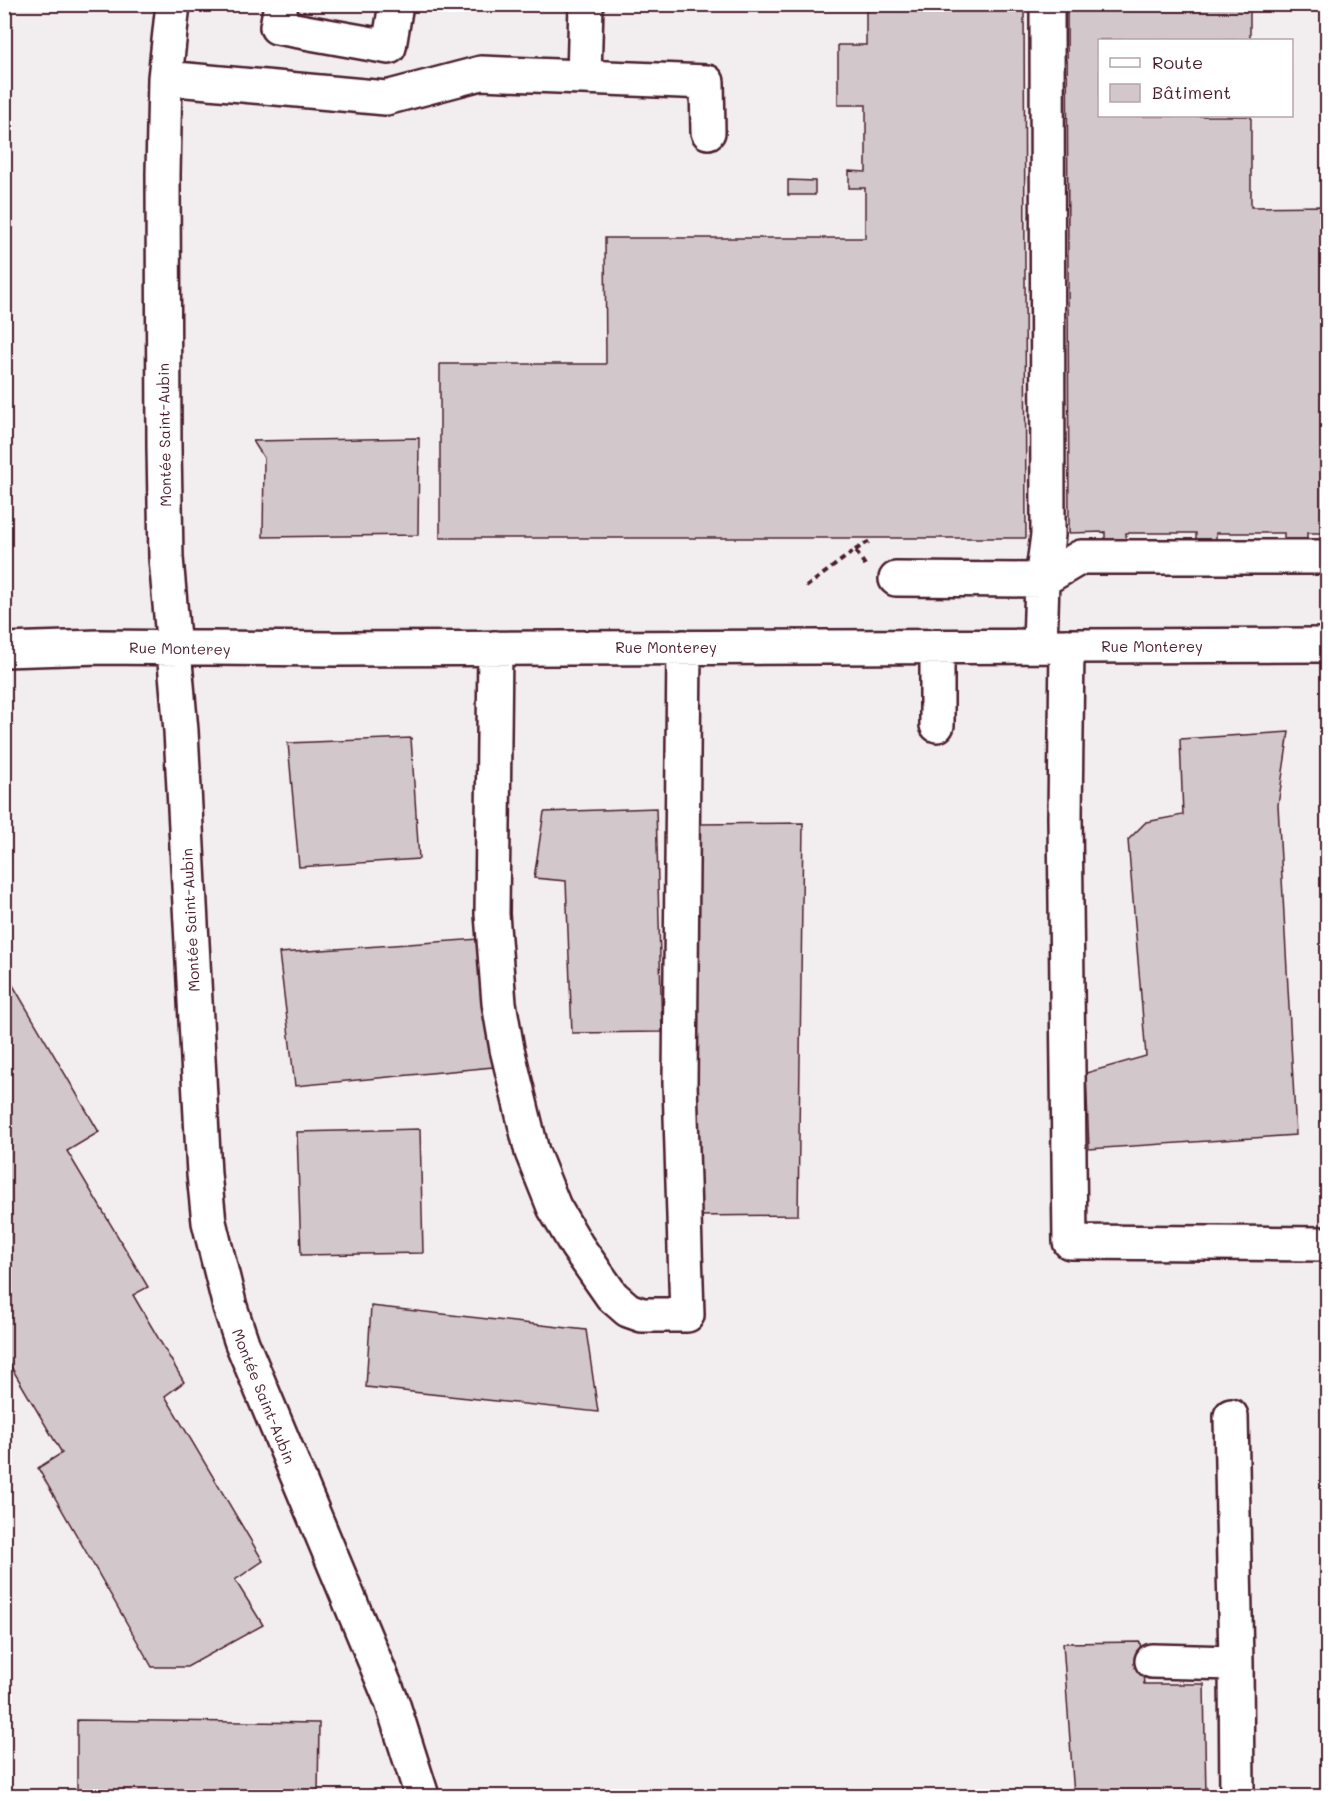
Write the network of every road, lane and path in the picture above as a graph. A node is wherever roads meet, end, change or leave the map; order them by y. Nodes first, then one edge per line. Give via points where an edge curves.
1 (174, 4) edge
2 (281, 4) edge
3 (396, 4) edge
4 (586, 4) edge
5 (1047, 4) edge
6 (584, 77) junction
7 (165, 78) junction
8 (708, 132) dead end
9 (870, 538) dead end
10 (855, 550) dead end
11 (1328, 557) edge
12 (822, 574) dead end
13 (896, 579) dead end
14 (1042, 580) junction
15 (806, 587) dead end
16 (1328, 645) edge
17 (937, 646) junction
18 (1054, 646) junction
19 (684, 647) junction
20 (173, 648) junction
21 (495, 648) junction
22 (4, 650) edge
23 (937, 724) dead end
24 (1328, 1244) edge
25 (1231, 1416) dead end
26 (1152, 1661) dead end
27 (1236, 1663) junction
28 (422, 1797) edge
29 (1238, 1797) edge

1 - 7 street, Montée Saint-Aubin
2 - 3 street via 277,27 389,47
4 - 6 street
5 - 14 street via 1048,535
6 - 7 street via 481,73 386,98
6 - 8 street via 707,82
7 - 20 street, Montée Saint-Aubin via 164,458
9 - 10 path
11 - 14 street via 1081,557
12 - 15 path
13 - 14 street
14 - 18 street
16 - 18 street, Rue Monterey
17 - 18 street, Rue Monterey
17 - 19 street, Rue Monterey
17 - 23 street
18 - 24 street via 1065,829 1070,1242
19 - 21 street, Rue Monterey
19 - 21 street via 680,1083 687,1315 666,1316 628,1310 612,1296 554,1207 532,1152 499,1003 492,914
20 - 21 street, Rue Monterey
20 - 22 street, Rue Monterey
20 - 28 street, Montée Saint-Aubin via 209,1222 242,1343 392,1702
25 - 27 street
26 - 27 street
27 - 29 street

